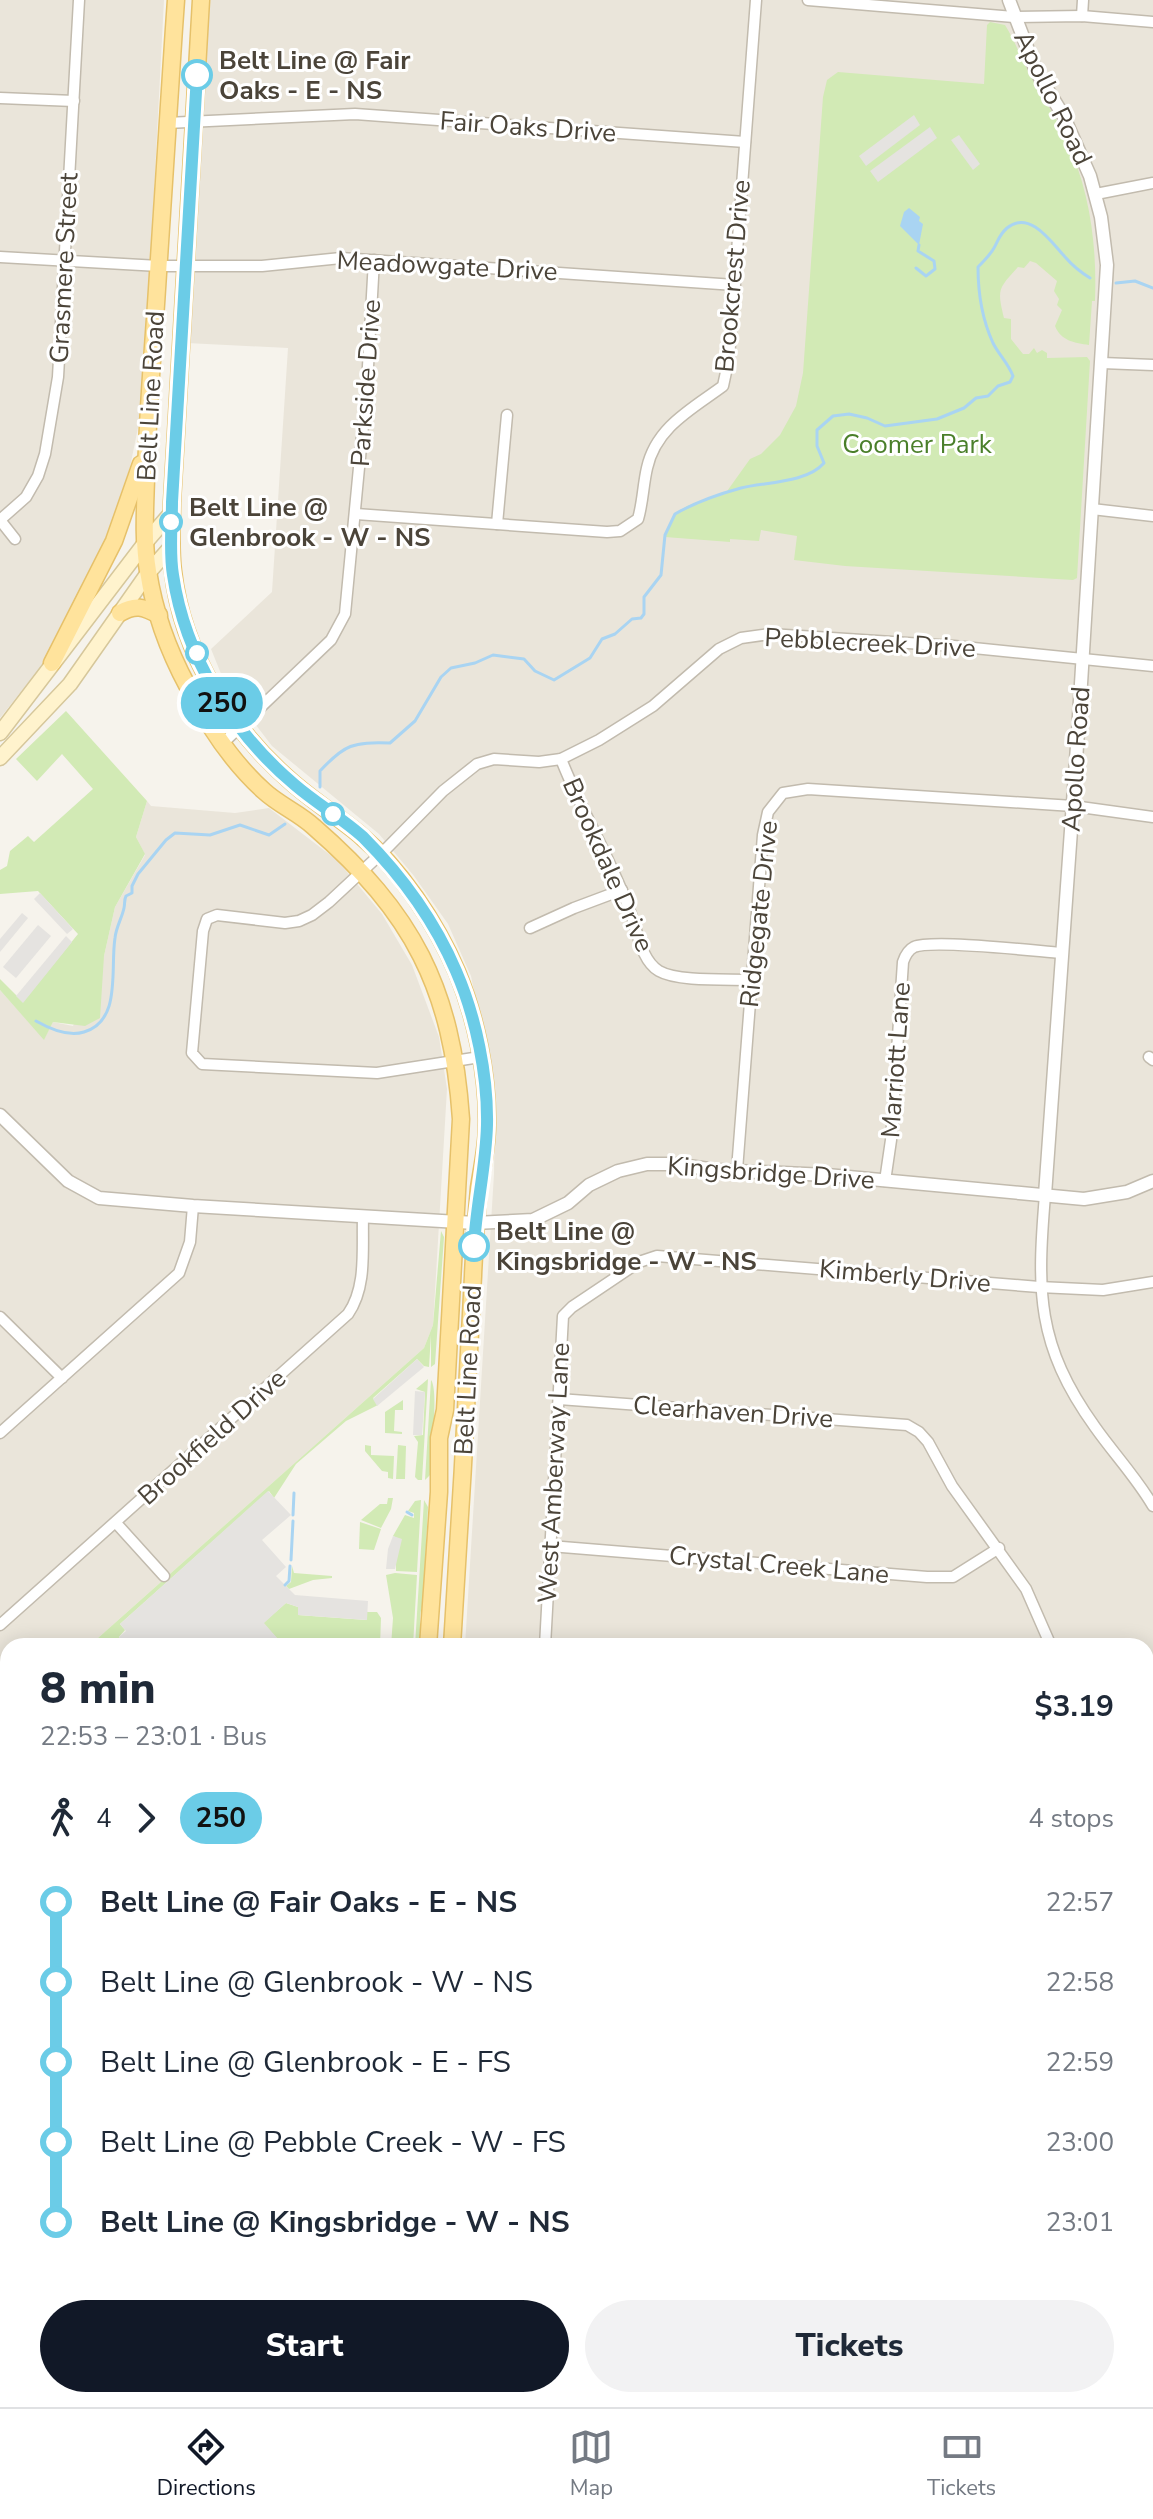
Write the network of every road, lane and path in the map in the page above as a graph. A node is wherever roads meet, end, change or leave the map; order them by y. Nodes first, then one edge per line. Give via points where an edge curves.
1 (79, 0) edge
2 (176, 0) edge
3 (201, 0) edge
4 (756, 0) edge
5 (808, 0) edge
6 (1009, 0) edge
7 (1083, 0) edge
8 (901, 4) edge
9 (1082, 16) junction
10 (1014, 17) junction
11 (1153, 22) edge
12 (0, 98) edge
13 (74, 101) junction
14 (194, 122) junction
15 (167, 123) junction
16 (745, 142) junction
17 (1153, 183) edge
18 (1096, 194) junction
19 (0, 257) edge
20 (374, 260) junction
21 (63, 262) junction
22 (184, 265) junction
23 (159, 266) junction
24 (735, 285) junction
25 (1102, 363) junction
26 (1153, 365) edge
27 (507, 415) dead end
28 (147, 447) junction
29 (1092, 509) junction
30 (172, 512) junction
31 (356, 514) junction
32 (1153, 516) edge
33 (0, 520) edge
34 (497, 524) junction
35 (15, 539) dead end
36 (145, 543) junction
37 (171, 547) junction
38 (148, 573) junction
39 (120, 613) junction
40 (159, 615) junction
41 (1083, 659) junction
42 (52, 663) junction
43 (1153, 666) edge
44 (238, 728) junction
45 (0, 733) edge
46 (223, 743) junction
47 (0, 758) edge
48 (561, 759) junction
49 (1073, 806) junction
50 (1153, 817) edge
51 (379, 855) junction
52 (362, 871) junction
53 (622, 890) junction
54 (530, 928) dead end
55 (1061, 953) junction
56 (751, 980) junction
57 (480, 1057) junction
58 (455, 1060) junction
59 (0, 1115) edge
60 (737, 1170) junction
61 (885, 1181) junction
62 (1153, 1181) edge
63 (1045, 1195) junction
64 (193, 1206) junction
65 (363, 1217) junction
66 (455, 1221) junction
67 (475, 1223) junction
68 (657, 1256) joint
69 (1153, 1282) edge
70 (1039, 1287) junction
71 (0, 1317) edge
72 (62, 1378) junction
73 (559, 1399) junction
74 (0, 1433) edge
75 (439, 1492) junction
76 (462, 1493) junction
77 (1153, 1506) edge
78 (116, 1523) junction
79 (550, 1546) junction
80 (999, 1548) junction
81 (164, 1576) dead end
82 (0, 1625) edge
83 (429, 1638) edge
84 (453, 1638) edge
85 (545, 1638) edge
86 (1047, 1638) edge

1 - 13 street, Grasmere Street
2 - 15 main road, Belt Line Road
3 - 14 main road, Belt Line Road
4 - 16 street, Brookcrest Drive
5 - 8 street
6 - 10 street, Apollo Road
7 - 9 street
8 - 10 street
9 - 10 street
9 - 11 street
10 - 18 street, Apollo Road
12 - 13 street
13 - 21 street, Grasmere Street
14 - 15 street, Fair Oaks Drive
14 - 16 street, Fair Oaks Drive via 355,114
14 - 22 main road, Belt Line Road
15 - 23 main road, Belt Line Road
16 - 24 street, Brookcrest Drive
17 - 18 street
18 - 25 street, Apollo Road via 1107,265
19 - 21 street, Meadowgate Drive
20 - 22 street, Meadowgate Drive
20 - 24 street, Meadowgate Drive
20 - 31 street, Parkside Drive
21 - 23 street, Meadowgate Drive
21 - 33 street, Grasmere Street via 58,377 45,454 26,497
22 - 23 street, Meadowgate Drive
22 - 30 main road, Belt Line Road
23 - 28 main road, Belt Line Road
24 - 34 street, Brookcrest Drive via 723,386 668,427 654,446 638,519 620,531 607,532
25 - 26 street
25 - 29 street, Apollo Road
27 - 34 street
28 - 36 main road, Belt Line Road
28 - 42 main road via 114,541
29 - 32 street
29 - 41 street, Apollo Road
30 - 36 main road
30 - 37 main road, Belt Line Road
31 - 34 street, Brookcrest Drive
31 - 44 street, Parkside Drive via 345,614 331,640
33 - 35 street
36 - 38 main road, Belt Line Road
36 - 42 main road
37 - 38 main road
37 - 44 main road, Belt Line Road via 186,628
38 - 39 main road
38 - 40 main road, Belt Line Road
39 - 40 main road via 133,606
39 - 47 main road via 70,684
40 - 46 main road, Belt Line Road via 188,688
41 - 43 street, Pebblecreek Drive
41 - 48 street, Pebblecreek Drive via 781,635 741,638 719,649 653,706
41 - 49 street, Apollo Road
42 - 45 main road
44 - 46 street, Parkside Drive
44 - 51 main road, Belt Line Road via 295,785
46 - 52 main road, Belt Line Road via 265,792 311,824
48 - 51 street, Pebblecreek Drive via 477,764
48 - 53 street, Brookdale Drive
49 - 50 street, Ridgegate Drive
49 - 55 street, Apollo Road
49 - 56 street, Ridgegate Drive via 808,789 783,793 768,812 763,835
51 - 52 street, Pebblecreek Drive
51 - 57 main road, Belt Line Road via 446,949 465,994
52 - 58 main road, Belt Line Road via 425,960 444,1008
52 - 58 street, Pebblecreek Drive via 299,921 217,915 207,919 192,1053 202,1064 377,1073
53 - 54 street
53 - 56 street, Brookdale Drive via 646,956 659,971
55 - 61 street, Marriott Lane via 946,945 915,947 906,954
55 - 63 street, Apollo Road
56 - 60 street, Ridgegate Drive
57 - 58 street
57 - 67 main road, Belt Line Road via 487,1126
58 - 66 main road, Belt Line Road via 461,1119
59 - 64 street, Kingsbridge Drive via 82,1191 99,1198
60 - 61 street, Kingsbridge Drive
60 - 67 street, Kingsbridge Drive via 647,1164 589,1185 568,1203 533,1220
61 - 63 street, Kingsbridge Drive
62 - 63 street, Kingsbridge Drive via 1105,1197
63 - 70 street, Apollo Road
64 - 65 street, Kingsbridge Drive
64 - 72 street via 190,1242 179,1273
65 - 66 street, Kingsbridge Drive
65 - 78 street, Brookfield Drive via 361,1279 348,1314
66 - 67 street, Kingsbridge Drive
66 - 75 main road, Belt Line Road
67 - 76 main road, Belt Line Road
68 - 70 street, Kimberly Drive
68 - 73 street, West Amberway Lane via 639,1262 563,1316
69 - 70 street, Kimberly Drive via 1103,1290
70 - 77 street, Apollo Road via 1052,1347 1069,1387
71 - 72 street
72 - 74 street
73 - 79 street, West Amberway Lane
73 - 80 street, Clearhaven Drive via 907,1425 928,1442 952,1486
75 - 76 main road
75 - 83 main road, Belt Line Road
76 - 84 main road, Belt Line Road
78 - 81 street
78 - 82 street, Brookfield Drive
79 - 80 street, Crystal Creek Lane via 927,1577 953,1577
79 - 85 street, West Amberway Lane
80 - 86 street via 1026,1589

